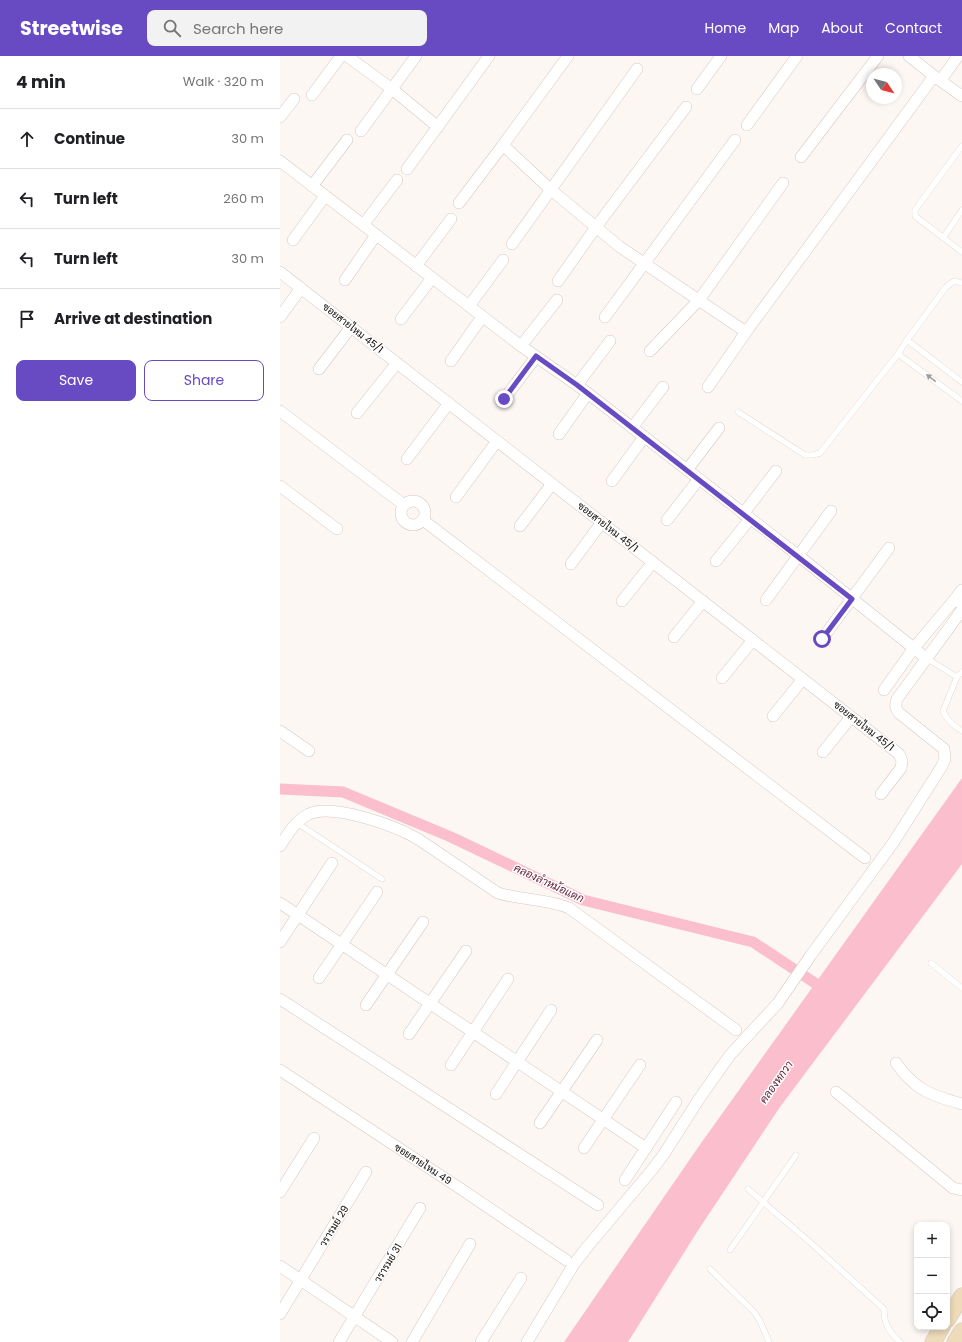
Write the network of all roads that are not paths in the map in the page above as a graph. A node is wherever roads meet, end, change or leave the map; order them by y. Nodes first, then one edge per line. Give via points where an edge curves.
1 (341, 56) edge
2 (347, 56) edge
3 (416, 56) edge
4 (489, 56) edge
5 (568, 56) edge
6 (721, 56) edge
7 (797, 56) edge
8 (878, 56) edge
9 (909, 56) edge
10 (958, 56) edge
11 (638, 69) dead end
12 (938, 78) junction
13 (392, 89) junction
14 (697, 89) dead end
15 (312, 95) dead end
16 (962, 96) edge
17 (294, 99) dead end
18 (686, 107) dead end
19 (280, 117) edge
20 (747, 125) dead end
21 (438, 127) junction
22 (361, 131) dead end
23 (347, 140) dead end
24 (735, 140) dead end
25 (503, 145) junction
26 (962, 146) edge
27 (801, 157) dead end
28 (280, 161) edge
29 (407, 169) dead end
30 (397, 180) dead end
31 (784, 183) dead end
32 (312, 186) junction
33 (550, 189) junction
34 (325, 196) junction
35 (459, 203) dead end
36 (962, 210) edge
37 (451, 219) dead end
38 (363, 225) junction
39 (596, 227) junction
40 (376, 235) junction
41 (943, 238) junction
42 (293, 240) dead end
43 (512, 244) dead end
44 (962, 252) edge
45 (503, 260) dead end
46 (643, 264) junction
47 (416, 266) junction
48 (280, 272) edge
49 (432, 278) junction
50 (345, 280) dead end
51 (558, 281) dead end
52 (962, 283) edge
53 (301, 288) junction
54 (556, 300) dead end
55 (699, 300) junction
56 (469, 306) junction
57 (280, 317) edge
58 (482, 317) junction
59 (605, 318) dead end
60 (401, 319) dead end
61 (351, 327) junction
62 (746, 332) junction
63 (906, 340) junction
64 (610, 341) dead end
65 (521, 346) junction
66 (650, 351) dead end
67 (898, 354) junction
68 (536, 356) junction
69 (451, 361) dead end
70 (397, 363) junction
71 (319, 369) dead end
72 (962, 382) edge
73 (577, 385) junction
74 (663, 387) dead end
75 (708, 387) dead end
76 (588, 393) junction
77 (504, 399) dead end
78 (962, 401) edge
79 (449, 403) junction
80 (280, 411) edge
81 (738, 412) dead end
82 (358, 413) dead end
83 (632, 428) junction
84 (719, 428) dead end
85 (559, 434) dead end
86 (644, 437) junction
87 (497, 440) junction
88 (407, 459) dead end
89 (687, 470) junction
90 (776, 471) dead end
91 (699, 479) junction
92 (612, 481) dead end
93 (552, 484) junction
94 (280, 486) edge
95 (456, 497) dead end
96 (404, 505) junction
97 (831, 511) dead end
98 (747, 516) junction
99 (423, 520) junction
100 (667, 520) dead end
101 (602, 522) junction
102 (520, 526) dead end
103 (337, 530) dead end
104 (889, 548) dead end
105 (798, 556) junction
106 (716, 561) dead end
107 (653, 562) junction
108 (571, 564) dead end
109 (962, 590) edge
110 (852, 599) junction
111 (766, 600) dead end
112 (622, 601) dead end
113 (703, 601) junction
114 (959, 602) edge
115 (962, 610) edge
116 (674, 637) dead end
117 (822, 639) dead end
118 (752, 640) junction
119 (914, 648) junction
120 (926, 658) junction
121 (962, 672) edge
122 (722, 678) dead end
123 (957, 678) junction
124 (803, 679) junction
125 (884, 690) dead end
126 (774, 716) dead end
127 (851, 717) junction
128 (280, 731) edge
129 (962, 731) edge
130 (309, 751) dead end
131 (823, 752) dead end
132 (881, 794) dead end
133 (296, 822) junction
134 (280, 846) edge
135 (865, 858) dead end
136 (332, 863) dead end
137 (382, 879) dead end
138 (376, 892) dead end
139 (280, 903) edge
140 (298, 915) junction
141 (423, 922) dead end
142 (280, 942) edge
143 (342, 944) junction
144 (466, 951) dead end
145 (932, 963) dead end
146 (387, 974) junction
147 (320, 978) dead end
148 (508, 979) dead end
149 (962, 988) edge
150 (280, 999) edge
151 (430, 1003) junction
152 (366, 1005) dead end
153 (551, 1010) dead end
154 (736, 1030) dead end
155 (473, 1032) junction
156 (409, 1034) dead end
157 (597, 1040) dead end
158 (517, 1061) junction
159 (896, 1063) dead end
160 (451, 1065) dead end
161 (640, 1065) dead end
162 (280, 1070) edge
163 (561, 1091) junction
164 (836, 1092) dead end
165 (496, 1094) dead end
166 (676, 1102) dead end
167 (962, 1104) edge
168 (604, 1119) junction
169 (540, 1123) dead end
170 (314, 1138) dead end
171 (584, 1148) dead end
172 (646, 1148) junction
173 (796, 1155) dead end
174 (366, 1172) dead end
175 (625, 1180) dead end
176 (748, 1189) dead end
177 (962, 1190) edge
178 (280, 1192) edge
179 (764, 1201) junction
180 (598, 1205) dead end
181 (420, 1208) dead end
182 (470, 1244) dead end
183 (730, 1250) dead end
184 (566, 1260) dead end
185 (280, 1266) edge
186 (710, 1269) dead end
187 (521, 1278) dead end
188 (301, 1280) junction
189 (962, 1296) edge
190 (280, 1314) edge
191 (950, 1315) edge
192 (355, 1317) junction
193 (940, 1330) edge
194 (962, 1331) edge
195 (340, 1342) edge
196 (392, 1342) edge
197 (412, 1342) edge
198 (481, 1342) edge
199 (527, 1342) edge
200 (768, 1342) edge
201 (900, 1342) edge
202 (933, 1342) edge
203 (955, 1342) edge

1 - 15 street
2 - 13 street
3 - 13 street
4 - 21 street
5 - 25 street
6 - 14 street
7 - 20 street
8 - 27 street
9 - 12 street
10 - 12 street
11 - 33 street
12 - 16 street
12 - 62 street
13 - 21 street
13 - 22 street
17 - 19 street
18 - 39 street
21 - 29 street
23 - 32 street
24 - 46 street
25 - 33 street
25 - 35 street
26 - 41 lane via 915,210 915,216
28 - 32 street
30 - 38 street
31 - 55 street
32 - 34 street
33 - 39 street
33 - 43 street
34 - 38 street
34 - 42 street
36 - 41 lane
37 - 47 street
38 - 40 street
39 - 46 street
39 - 51 street
40 - 47 street
40 - 50 street
41 - 44 lane
45 - 56 street
46 - 55 street
46 - 59 street
47 - 49 street
48 - 53 street, ซอยสายไหม 45/1
49 - 56 street
49 - 60 street
52 - 63 lane via 954,281 946,287
53 - 57 street
53 - 61 street, ซอยสายไหม 45/1
54 - 65 street
55 - 62 street
55 - 66 street
56 - 58 street
58 - 65 street
58 - 69 street
61 - 70 street, ซอยสายไหม 45/1
61 - 71 street
62 - 75 street
63 - 67 lane
63 - 72 lane
64 - 73 street
65 - 68 street
78 -> 67 lane
67 - 81 lane via 820,453 805,454
68 - 73 street
68 - 77 street
70 - 79 street, ซอยสายไหม 45/1
70 - 82 street
73 - 76 street
74 - 83 street
76 - 83 street
76 - 85 street
79 - 87 street, ซอยสายไหม 45/1
79 - 88 street
80 - 96 street
83 - 86 street
84 - 89 street
86 - 89 street
86 - 92 street
87 - 93 street, ซอยสายไหม 45/1
87 - 95 street
89 - 91 street
90 - 98 street
91 - 98 street
91 - 100 street
93 - 101 street, ซอยสายไหม 45/1
93 - 102 street
94 - 103 street
96 - 99 street via 415,501 422,504 426,512
96 - 99 street via 402,518 408,524 416,525
97 - 105 street
98 - 105 street
98 - 106 street
99 - 135 street
101 - 107 street, ซอยสายไหม 45/1
101 - 108 street
104 - 110 street
105 - 110 street
105 - 111 street
107 - 112 street
107 - 113 street, ซอยสายไหม 45/1
109 - 114 street
110 - 117 street
110 - 119 street
113 - 116 street
113 - 118 street, ซอยสายไหม 45/1
114 - 119 street
115 - 120 street
118 - 122 street
118 - 124 street, ซอยสายไหม 45/1
119 - 120 street
119 - 125 street
120 - 123 lane
120 - 199 street via 897,699 896,708 944,749 945,759 898,837 778,1003 730,1055 652,1170 574,1264
121 - 123 lane
123 - 129 lane via 943,711
124 - 126 street
124 - 127 street, ซอยสายไหม 45/1
127 - 131 street
127 - 132 street, ซอยสายไหม 45/1 via 899,754 902,761 901,768
128 - 130 street
133 - 134 street
133 - 137 lane
133 - 154 street via 310,814 324,812 373,820 408,833 498,893 560,904 569,908
136 - 140 street
138 - 143 street
139 - 140 street
140 - 142 street
140 - 143 street
141 - 146 street
143 - 146 street
143 - 147 street
144 - 151 street
145 - 149 lane
146 - 151 street
146 - 152 street
148 - 155 street
150 - 180 street
151 - 155 street
151 - 156 street
153 - 158 street
155 - 158 street
155 - 160 street
157 - 163 street
158 - 163 street
158 - 165 street
159 - 167 street via 916,1086 939,1098
161 - 168 street
162 - 184 street, ซอยสายไหม 49
163 - 168 street
163 - 169 street
164 - 177 street via 953,1188
166 - 172 street
168 - 171 street
168 - 172 street
170 - 178 street
172 - 175 street
173 - 179 lane
174 - 188 street, วรารมย์ 29
176 - 179 lane
179 - 183 lane
179 - 201 lane via 884,1309 887,1328
181 - 192 street, วรารมย์ 31
182 - 197 street
185 - 188 street
186 - 200 lane via 754,1312
187 - 198 street
188 - 190 street, วรารมย์ 29
188 - 192 street
189 - 191 main road
192 - 195 street, วรารมย์ 31
192 - 196 street
193 - 202 main road
194 - 203 main road

